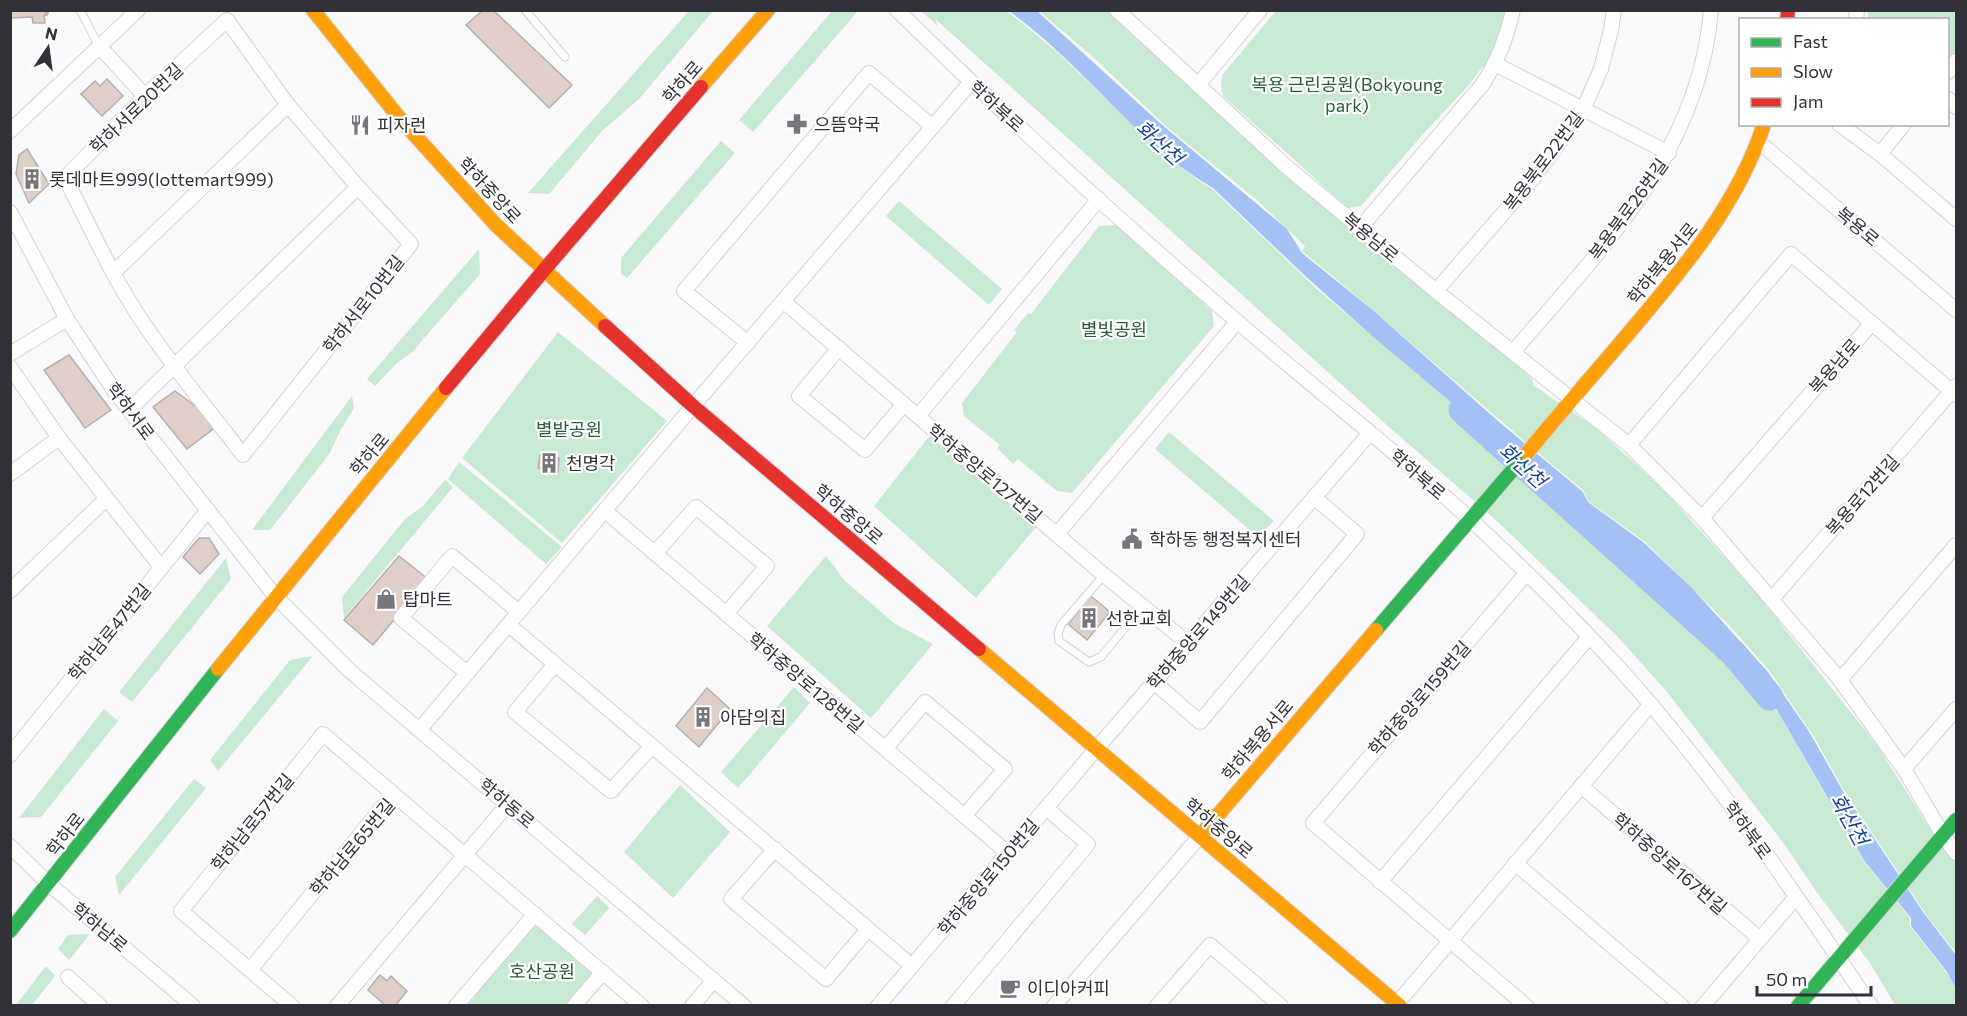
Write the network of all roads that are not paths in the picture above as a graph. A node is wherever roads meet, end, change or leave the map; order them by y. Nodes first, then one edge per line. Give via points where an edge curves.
1 (80, 10) edge
2 (138, 10) edge
3 (312, 10) edge
4 (525, 10) edge
5 (768, 10) edge
6 (897, 10) edge
7 (1260, 10) edge
8 (1513, 10) edge
9 (1614, 10) edge
10 (1711, 10) edge
11 (1124, 12) edge
12 (99, 46) junction
13 (565, 57) dead end
14 (1495, 64) junction
15 (971, 82) junction
16 (1198, 85) junction
17 (145, 96) junction
18 (288, 105) junction
19 (1583, 110) junction
20 (1763, 126) edge
21 (1842, 126) edge
22 (1902, 126) edge
23 (933, 127) junction
24 (10, 130) edge
25 (1759, 142) junction
26 (1669, 153) junction
27 (1880, 154) junction
28 (358, 187) junction
29 (1099, 199) junction
30 (10, 212) edge
31 (1956, 219) edge
32 (1360, 228) junction
33 (544, 270) junction
34 (113, 273) junction
35 (1436, 291) junction
36 (783, 301) junction
37 (1956, 310) edge
38 (66, 319) junction
39 (1237, 322) junction
40 (1872, 323) junction
41 (747, 343) junction
42 (839, 348) junction
43 (1513, 352) junction
44 (10, 354) edge
45 (10, 367) edge
46 (175, 367) junction
47 (1955, 391) edge
48 (904, 404) junction
49 (1567, 404) junction
50 (693, 406) junction
51 (129, 410) junction
52 (918, 416) junction
53 (1370, 433) junction
54 (59, 438) junction
55 (1629, 445) junction
56 (10, 474) edge
57 (1314, 497) junction
58 (106, 499) junction
59 (208, 510) junction
60 (605, 511) junction
61 (1702, 518) junction
62 (1469, 520) junction
63 (1057, 534) junction
64 (1956, 545) edge
65 (655, 553) junction
66 (161, 567) junction
67 (1526, 574) junction
68 (1104, 575) junction
69 (10, 591) edge
70 (275, 596) junction
71 (1772, 599) junction
72 (1142, 607) junction
73 (519, 612) junction
74 (726, 614) junction
75 (508, 625) junction
76 (1589, 637) junction
77 (1188, 643) junction
78 (555, 664) junction
79 (467, 674) junction
80 (1840, 680) junction
81 (1154, 682) junction
82 (1650, 705) junction
83 (1956, 709) edge
84 (420, 729) junction
85 (652, 746) junction
86 (1097, 748) junction
87 (885, 749) junction
88 (10, 755) edge
89 (1904, 769) junction
90 (1581, 786) junction
91 (393, 794) junction
92 (508, 804) junction
93 (1046, 808) junction
94 (964, 816) junction
95 (1956, 820) edge
96 (1200, 836) junction
97 (1941, 838) junction
98 (10, 846) edge
99 (775, 849) junction
100 (1008, 853) junction
101 (1956, 853) edge
102 (465, 855) junction
103 (1515, 863) junction
104 (1380, 882) junction
105 (49, 884) junction
106 (1796, 897) junction
107 (535, 914) junction
108 (868, 929) junction
109 (10, 931) edge
110 (1760, 939) junction
111 (1449, 941) junction
112 (1839, 957) junction
113 (912, 966) junction
114 (250, 970) junction
115 (603, 972) junction
116 (68, 977) dead end
117 (714, 980) junction
118 (100, 1005) edge
119 (193, 1005) edge
120 (292, 1005) edge
121 (337, 1005) edge
122 (456, 1005) edge
123 (574, 1005) edge
124 (642, 1005) edge
125 (692, 1005) edge
126 (744, 1005) edge
127 (878, 1005) edge
128 (953, 1005) edge
129 (1054, 1005) edge
130 (1157, 1005) edge
131 (1278, 1005) edge
132 (1397, 1005) edge
133 (1526, 1005) edge
134 (1682, 1005) edge
135 (1703, 1005) edge
136 (1798, 1005) edge
137 (1871, 1005) edge

1 - 12 lane
2 - 12 street
3 - 33 street, 학하중앙로 via 401,120 496,225
4 - 13 lane
5 - 33 street, 학하로
6 - 15 street, 학하북로
7 - 16 street
8 - 14 street
9 - 19 street, 복용북로22번길 via 1600,69
10 - 26 street, 복용북로26번길 via 1702,69
11 - 16 street, 복용남로
12 - 17 street
12 - 24 street
14 - 19 street
14 - 32 street via 1452,122
15 - 23 street
15 - 29 street, 학하북로
16 - 32 street, 복용남로
17 - 18 street, 학하서로20번길 via 227,20
17 - 34 street, 학하서로20번길 via 65,178
18 - 28 street, 학하서로20번길
18 - 34 street
19 - 26 street
19 - 35 street, 복용북로22번길 via 1531,181
20 - 25 street, 학하복용서로
21 - 27 street
22 - 27 street
23 - 36 street
23 - 41 street via 869,73 684,291
25 - 37 street, 복용로
25 - 49 street, 학하복용서로 via 1713,228
26 - 43 street, 복용북로26번길 via 1606,243
27 - 31 street
28 - 46 street
28 - 46 street, 학하서로10번길 via 411,244 243,455
29 - 39 street, 학하북로
29 - 52 street
30 - 38 street, 학하서로
32 - 35 street, 복용남로
33 - 50 street, 학하중앙로
33 - 70 street, 학하로
34 - 46 street
35 - 43 street, 복용남로
36 - 41 street
36 - 42 street, 학하중앙로127번길
38 - 44 street
38 - 51 street, 학하서로
39 - 53 street, 학하북로
39 - 63 street
40 - 47 street, 복용로12번길
40 - 55 street, 복용로12번길 via 1791,254
40 - 61 street, 복용남로
41 - 50 street
42 - 48 street, 학하중앙로127번길
42 - 48 street via 799,396 865,450
43 - 49 street, 복용남로
45 - 54 street
46 - 51 street
47 - 71 street, 복용로12번길
48 - 52 street, 학하중앙로127번길
49 - 55 street, 복용남로
49 - 62 street, 학하복용서로
50 - 60 street
50 - 86 street, 학하중앙로
51 - 59 street, 학하서로
52 - 63 street, 학하중앙로127번길
53 - 57 street, 학하중앙로149번길
53 - 62 street, 학하북로
54 - 56 street
54 - 58 street
55 - 61 street, 복용남로
57 - 77 street, 학하중앙로149번길
57 - 81 street via 1357,534 1200,722
58 - 66 street
58 - 69 street
59 - 66 street, 학하남로47번길
59 - 70 street, 학하서로
60 - 65 street, 학하중앙로128번길
60 - 73 street
61 - 71 street, 복용남로
62 - 67 street, 학하북로
62 - 96 street, 학하복용서로
63 - 68 street, 학하중앙로127번길
64 - 80 street
65 - 74 street, 학하중앙로128번길
65 - 74 street via 696,507 767,567
66 - 88 street, 학하남로47번길
67 - 76 street, 학하북로
67 - 104 street, 학하중앙로159번길 via 1313,823
68 - 72 street, 학하중앙로127번길
68 - 72 lane via 1061,625 1059,641 1089,662 1096,661
70 - 84 street, 학하동로 via 350,671
70 - 105 street, 학하로
71 - 80 street, 복용남로
72 - 77 street, 학하중앙로127번길
73 - 75 street
73 - 79 street via 453,556 401,618
74 - 87 street, 학하중앙로128번길
75 - 78 street
75 - 79 street
76 - 82 street, 학하북로
76 - 104 street
77 - 81 street, 학하중앙로149번길
78 - 85 street
78 - 85 street via 515,712 611,791
79 - 84 street
80 - 89 street, 복용남로
81 - 86 street, 학하중앙로149번길
82 - 90 street
82 - 106 street, 학하북로 via 1719,789
83 - 89 street
84 - 92 street, 학하동로
85 - 99 street
86 - 93 street, 학하중앙로150번길
86 - 96 street, 학하중앙로
87 - 94 street, 학하중앙로128번길
87 - 94 street via 925,702 1005,769
89 - 97 street, 복용남로
90 - 103 street
90 - 110 street, 학하중앙로167번길
91 - 102 street, 학하남로65번길
91 - 114 street, 학하남로65번길
91 - 114 street, 학하남로57번길 via 323,734 181,911
92 - 102 street
92 - 117 street, 학하동로
93 - 100 street, 학하중앙로150번길
93 - 128 street via 1088,844
94 - 100 street, 학하중앙로128번길
95 - 97 street
96 - 129 street, 학하복용서로
96 - 132 street, 학하중앙로
97 - 101 street, 복용남로
97 - 112 street
98 - 105 street, 학하남로
99 - 108 street
99 - 108 street via 731,899 826,979
100 - 113 street, 학하중앙로150번길
102 - 107 street, 학하남로65번길
102 - 121 street
103 - 111 street
103 - 134 street
104 - 111 street
105 - 109 street, 학하로
105 - 119 street, 학하남로
106 - 110 street
106 - 112 street, 학하북로
107 - 115 street, 학하남로65번길
107 - 122 street
108 - 113 street
110 - 135 street
111 - 132 street
111 - 133 street
112 - 136 street
112 - 137 street, 학하북로
113 - 127 street, 학하중앙로150번길
114 - 120 street
115 - 123 street
115 - 124 street, 학하남로65번길
116 - 118 street
117 - 125 street
117 - 126 street, 학하동로
130 - 131 street via 1210,945

